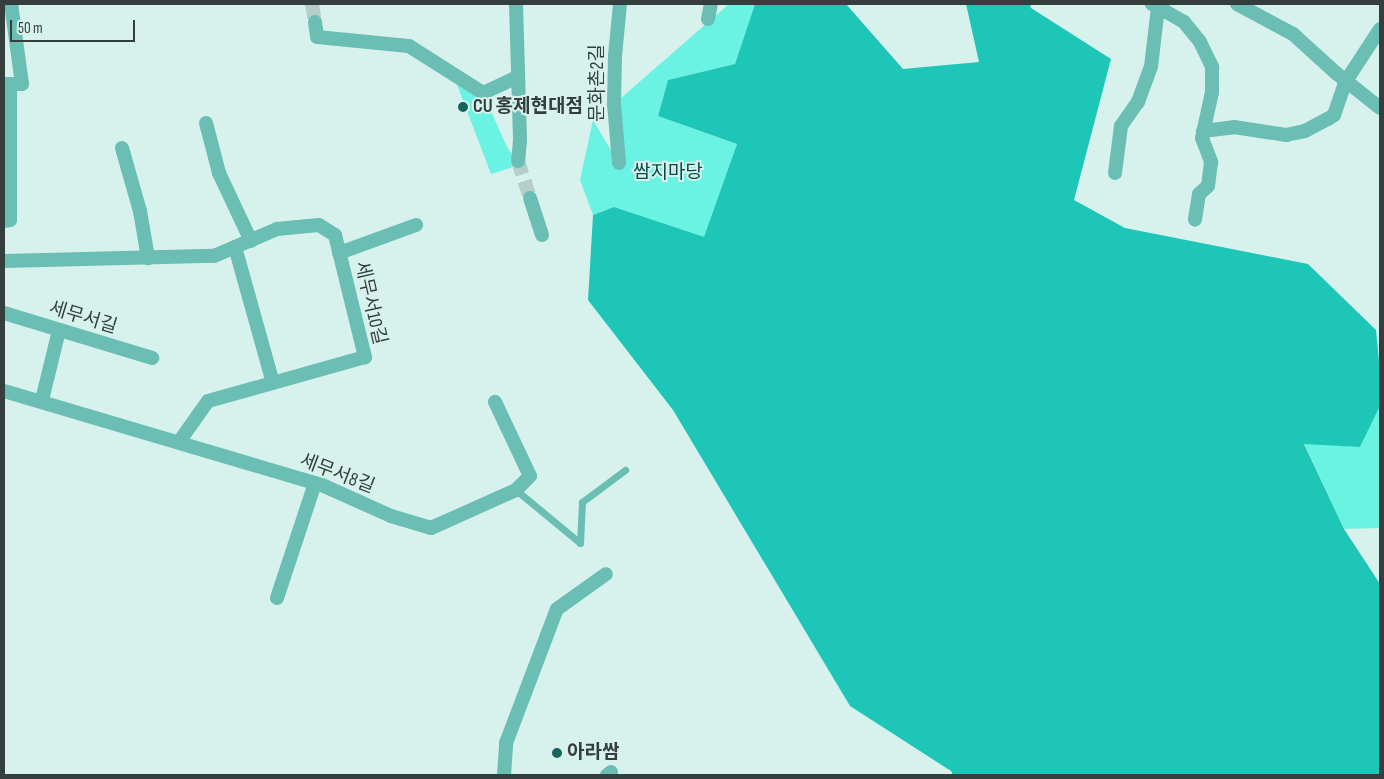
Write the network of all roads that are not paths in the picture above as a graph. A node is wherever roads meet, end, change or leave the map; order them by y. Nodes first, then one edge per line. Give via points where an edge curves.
1 (11, 4) edge
2 (516, 4) edge
3 (620, 4) edge
4 (711, 4) edge
5 (1237, 4) edge
6 (1155, 6) edge
7 (708, 19) dead end
8 (315, 22) tunnel mouth
9 (1380, 29) edge
10 (518, 77) junction
11 (1346, 81) junction
12 (7, 84) edge
13 (1380, 108) edge
14 (206, 123) dead end
15 (1203, 130) junction
16 (520, 140) junction
17 (506, 145) dead end
18 (122, 148) dead end
19 (518, 161) tunnel mouth
20 (619, 164) dead end
21 (1116, 173) dead end
22 (530, 198) tunnel mouth
23 (4, 220) edge
24 (1194, 220) dead end
25 (416, 225) dead end
26 (542, 235) dead end
27 (251, 240) junction
28 (235, 247) junction
29 (340, 253) junction
30 (148, 258) junction
31 (4, 261) edge
32 (4, 312) edge
33 (59, 330) junction
34 (152, 358) dead end
35 (272, 383) junction
36 (4, 390) edge
37 (42, 400) junction
38 (495, 402) dead end
39 (179, 442) junction
40 (625, 470) dead end
41 (315, 483) junction
42 (516, 490) junction
43 (606, 574) dead end
44 (277, 598) dead end
45 (504, 775) edge

1 - 12 street via 22,84
2 - 10 street
3 - 20 street, 문화촌2길 via 614,104
4 - 7 street
5 - 11 street via 1293,34
6 - 15 street via 1184,22 1200,42 1212,67 1212,92
6 - 21 street via 1151,66 1138,102 1121,126
8 - 10 street via 317,37 409,46 483,93
9 - 11 street
10 - 16 street
11 - 13 street
11 - 15 street via 1334,115 1305,131 1286,135 1234,127
12 - 23 street via 10,220
14 - 27 street via 220,173
15 - 24 street via 1202,138 1211,162 1208,186 1199,194
16 - 17 street
16 - 19 street
18 - 30 street via 140,211
22 - 26 street
25 - 29 street, 세무서10길
27 - 28 street, 세무서10길
27 - 29 street, 세무서10길 via 277,229 319,225 335,235
28 - 30 street, 세무서10길 via 214,256
28 - 35 street
29 - 35 street, 세무서10길 via 365,357
30 - 31 street, 세무서10길
32 - 33 street, 세무서길
33 - 34 street, 세무서길
33 - 37 street
35 - 39 street, 세무서10길 via 208,401
36 - 37 street, 세무서8길
37 - 39 street, 세무서8길
38 - 42 street via 530,476
39 - 41 street, 세무서8길
40 - 42 lane via 582,502 580,543
41 - 42 street, 세무서8길 via 391,516 431,528
41 - 44 street
43 - 45 street via 557,608 506,743

